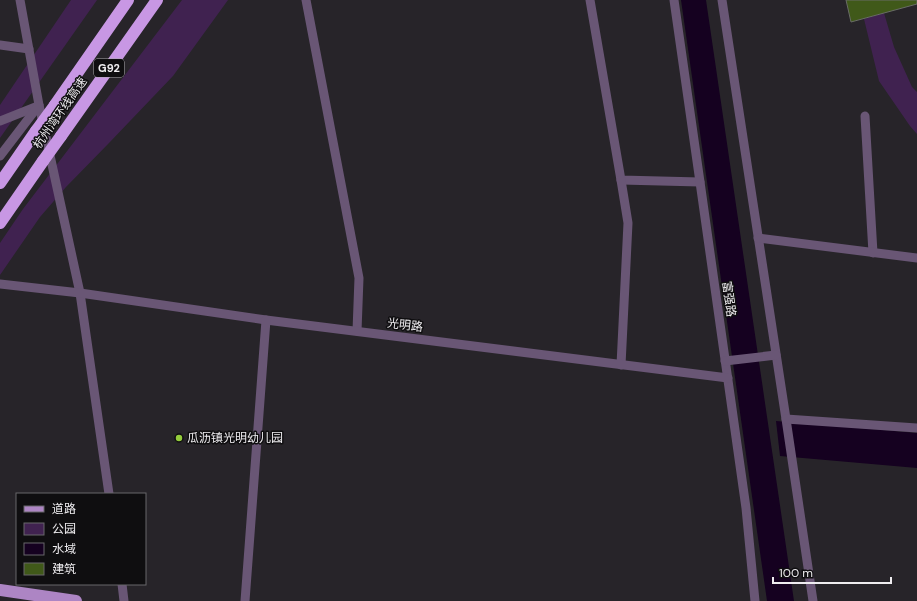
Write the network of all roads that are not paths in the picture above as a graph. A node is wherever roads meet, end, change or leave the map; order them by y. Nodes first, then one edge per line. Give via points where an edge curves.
1 (20, 0) edge
2 (128, 0) edge
3 (157, 0) edge
4 (306, 0) edge
5 (590, 0) edge
6 (674, 0) edge
7 (722, 0) edge
8 (0, 44) edge
9 (29, 49) junction
10 (39, 106) junction
11 (865, 116) dead end
12 (0, 121) edge
13 (0, 156) edge
14 (621, 180) junction
15 (700, 182) junction
16 (0, 183) edge
17 (0, 223) edge
18 (758, 238) junction
19 (873, 253) junction
20 (917, 258) edge
21 (0, 284) edge
22 (80, 293) junction
23 (266, 320) junction
24 (357, 331) junction
25 (776, 355) junction
26 (728, 361) junction
27 (621, 365) junction
28 (728, 378) junction
29 (786, 420) junction
30 (917, 428) edge
31 (109, 493) edge
32 (122, 585) edge
33 (0, 590) edge
34 (76, 601) edge
35 (124, 601) edge
36 (245, 601) edge
37 (755, 601) edge
38 (813, 601) edge

1 - 9 street
2 - 16 highway, 杭州湾环线高速 / G92, bridge
3 - 17 highway, 杭州湾环线高速 / G92, bridge
4 - 24 street via 359,278
5 - 14 street
6 - 15 street, 富强路
7 - 18 street
8 - 9 street
9 - 10 street
10 - 12 street
10 - 13 street
10 - 22 street
11 - 19 street
14 - 15 street
14 - 27 street via 628,223
15 - 26 street, 富强路
18 - 19 street
18 - 25 street
19 - 20 street
21 - 22 street, 光明路
22 - 23 street, 光明路
22 - 31 street
23 - 24 street, 光明路
23 - 36 street
24 - 27 street, 光明路
25 - 26 street
25 - 29 street
26 - 28 street, 富强路
27 - 28 street, 光明路
28 - 37 street, 富强路 via 746,508
29 - 30 street
29 - 38 street
32 - 35 street
33 - 34 main road

